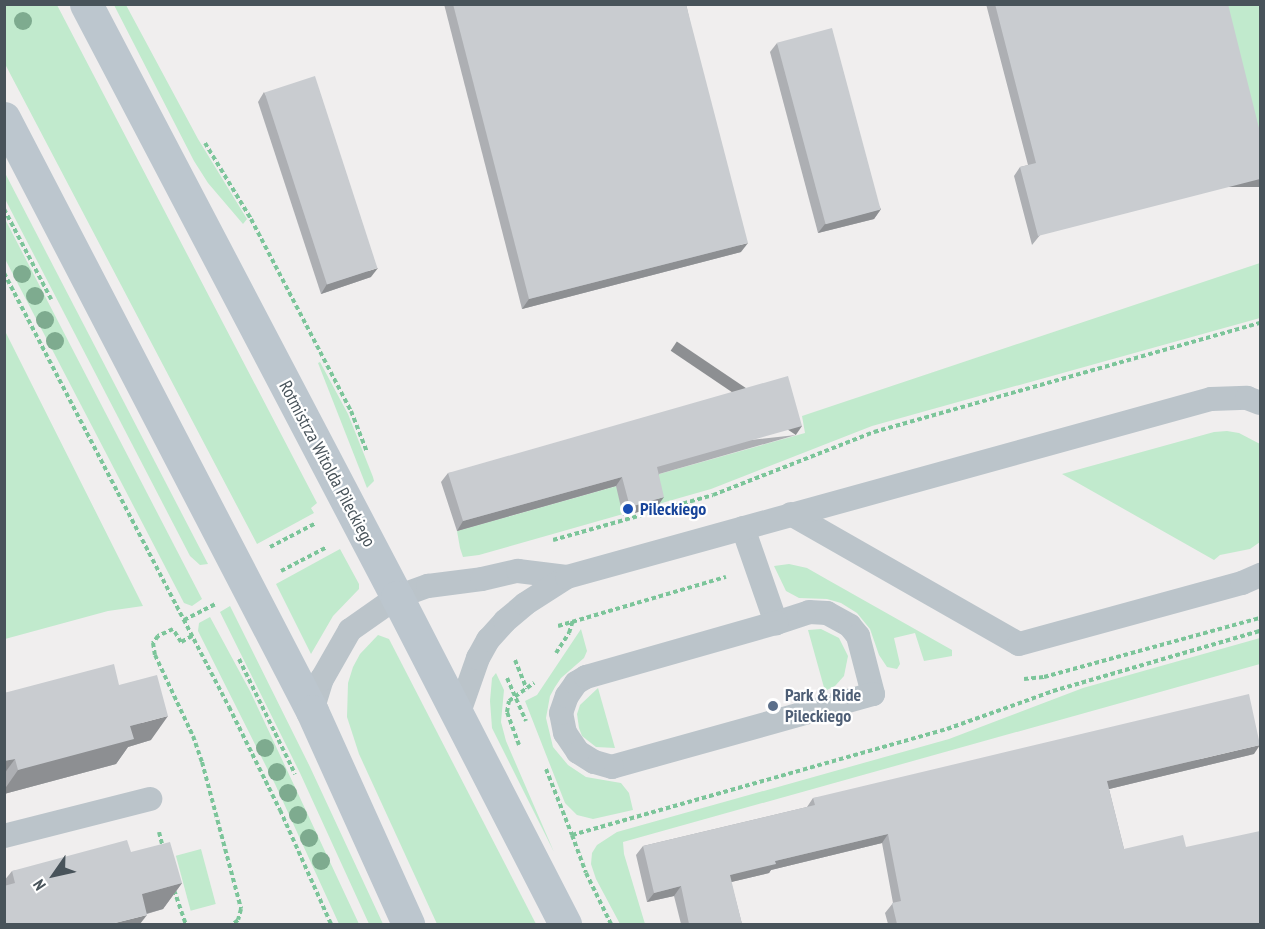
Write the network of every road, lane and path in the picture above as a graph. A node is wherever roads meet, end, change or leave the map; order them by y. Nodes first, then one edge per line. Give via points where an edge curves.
1 (86, 4) edge
2 (4, 118) edge
3 (201, 137) dead end
4 (4, 209) edge
5 (4, 273) edge
6 (54, 305) dead end
7 (1260, 323) edge
8 (1260, 403) edge
9 (369, 457) dead end
10 (791, 514) junction
11 (317, 522) dead end
12 (743, 528) junction
13 (551, 541) dead end
14 (330, 546) dead end
15 (267, 549) dead end
16 (278, 572) dead end
17 (1260, 575) edge
18 (567, 577) junction
19 (207, 596) dead end
20 (397, 597) junction
21 (220, 602) dead end
22 (211, 606) junction
23 (215, 614) dead end
24 (184, 620) junction
25 (776, 623) junction
26 (192, 636) junction
27 (515, 651) dead end
28 (235, 652) dead end
29 (527, 689) dead end
30 (312, 711) junction
31 (457, 718) junction
32 (300, 785) dead end
33 (150, 799) joint
34 (572, 835) dead end
35 (4, 836) edge
36 (164, 852) edge
37 (172, 883) edge
38 (186, 924) edge
39 (233, 924) edge
40 (331, 924) edge
41 (408, 924) edge
42 (565, 924) edge
43 (611, 924) edge

1 - 20 main road, Rotmistrza Witolda Pileckiego
2 - 30 main road
3 - 9 path via 251,219 351,411
4 - 6 path
5 - 24 path
7 - 13 path via 874,432 713,495
8 - 10 lane via 1247,398 1210,399
10 - 12 lane
10 - 17 lane via 1019,644
11 - 15 path
12 - 18 lane
12 - 25 lane
14 - 16 path
18 - 20 lane via 518,571 428,586
18 - 31 lane via 525,604 488,639
19 - 22 path
20 - 30 lane via 350,630 322,679
20 - 31 main road, Rotmistrza Witolda Pileckiego
21 - 22 path
22 - 23 path
22 - 24 path
24 - 26 path
25 - 25 lane via 809,612 827,614 850,626 858,636 873,694 612,767 578,752 565,732 561,713 567,696 586,676
26 - 39 path via 181,642 173,629 158,636 153,643 154,656 202,762 240,909
26 - 40 path via 280,810
27 - 29 path via 514,658
28 - 32 path
30 - 41 main road
31 - 42 main road, Rotmistrza Witolda Pileckiego
33 - 35 lane
33 - 36 path
34 - 43 path
37 - 38 path

